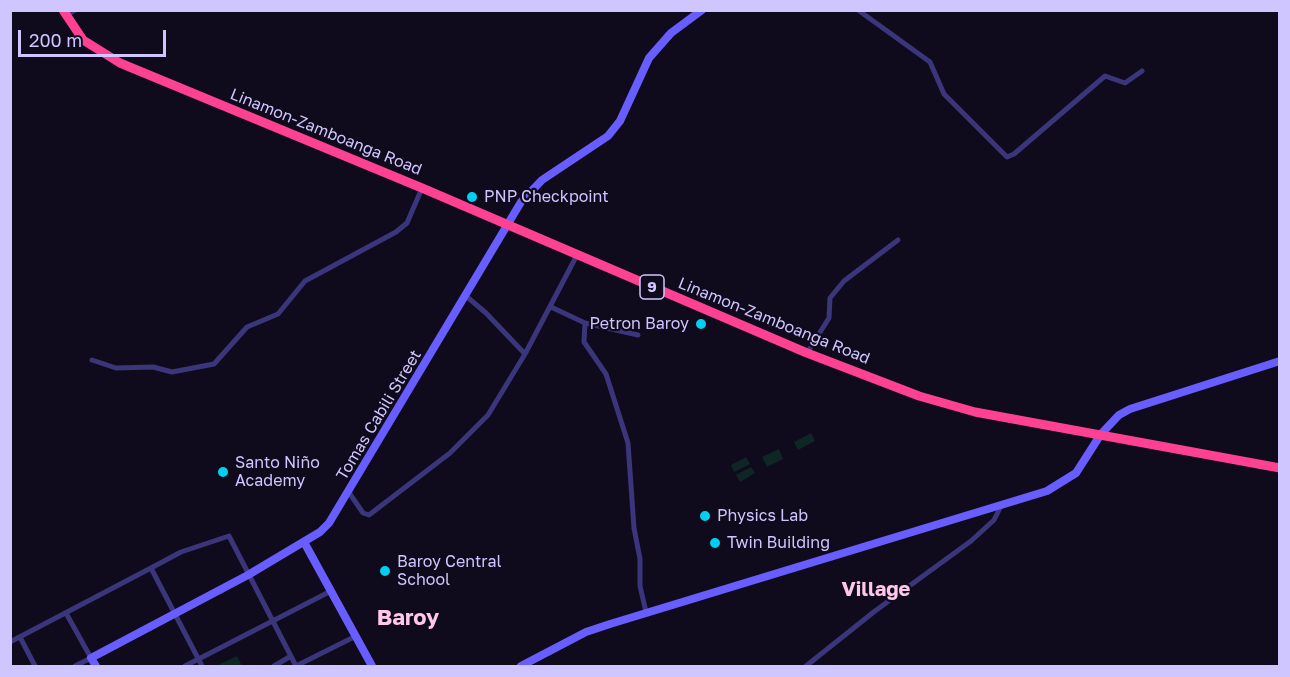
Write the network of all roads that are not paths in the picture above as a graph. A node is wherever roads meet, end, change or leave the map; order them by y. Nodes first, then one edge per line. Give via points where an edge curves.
1 (75, 10) edge
2 (702, 10) edge
3 (858, 10) edge
4 (64, 13) edge
5 (1142, 71) dead end
6 (422, 188) junction
7 (508, 224) junction
8 (898, 240) dead end
9 (577, 255) junction
10 (466, 296) junction
11 (551, 307) junction
12 (585, 323) junction
13 (638, 335) dead end
14 (807, 353) junction
15 (525, 354) junction
16 (93, 360) dead end
17 (1280, 361) edge
18 (1101, 434) junction
19 (1280, 468) edge
20 (348, 491) junction
21 (1001, 506) junction
22 (304, 542) junction
23 (151, 568) junction
24 (248, 575) junction
25 (331, 591) junction
26 (646, 612) junction
27 (66, 613) junction
28 (175, 613) junction
29 (273, 622) junction
30 (356, 636) junction
31 (20, 637) junction
32 (10, 642) edge
33 (291, 656) junction
34 (91, 658) junction
35 (198, 660) junction
36 (35, 666) edge
37 (75, 666) edge
38 (96, 666) edge
39 (185, 666) edge
40 (202, 666) edge
41 (274, 666) edge
42 (296, 666) edge
43 (372, 666) edge
44 (521, 666) edge
45 (806, 666) edge

1 - 4 street
2 - 7 street, Tomas Cabili Street via 671,33 649,58 620,121 608,136 537,185
3 - 5 street via 930,62 944,94 1007,157 1106,75 1125,83
4 - 6 highway, Linamon-Zamboanga Road / 9 via 84,40 120,63
6 - 7 highway, Linamon-Zamboanga Road / 9
6 - 16 street via 407,224 305,281 278,314 247,327 214,364 172,372 153,367 116,368
7 - 9 highway, Linamon-Zamboanga Road / 9
7 - 10 street, Tomas Cabili Street
8 - 14 street via 844,281 830,298 829,318
9 - 11 street
9 - 14 highway, Linamon-Zamboanga Road / 9
10 - 15 street
10 - 20 street, Tomas Cabili Street
11 - 12 street
11 - 15 street
12 - 13 street
12 - 26 street via 584,342 606,374 628,443 640,586
14 - 18 highway, Linamon-Zamboanga Road / 9 via 935,401
15 - 20 street via 488,415 429,471 369,515 363,513
17 - 18 street via 1130,409 1110,422
18 - 19 highway, Linamon-Zamboanga Road / 9
18 - 21 street via 1085,462 1065,482 1023,501
20 - 22 street, Tomas Cabili Street via 328,524
21 - 26 street
21 - 45 street via 994,520 971,541
22 - 24 street, Tomas Cabili Street
22 - 25 street
23 - 24 street via 181,552 229,536
23 - 27 street
23 - 28 street
24 - 28 street, Tomas Cabili Street
24 - 29 street
25 - 29 street
25 - 30 street
26 - 44 street via 586,632
27 - 31 street
27 - 34 street
28 - 34 street, Tomas Cabili Street
28 - 35 street
29 - 33 street
29 - 35 street
30 - 42 street
30 - 43 street
31 - 32 street
31 - 36 street
33 - 41 street
33 - 42 street
34 - 37 street, Tomas Cabili Street
34 - 38 street
35 - 39 street
35 - 40 street

